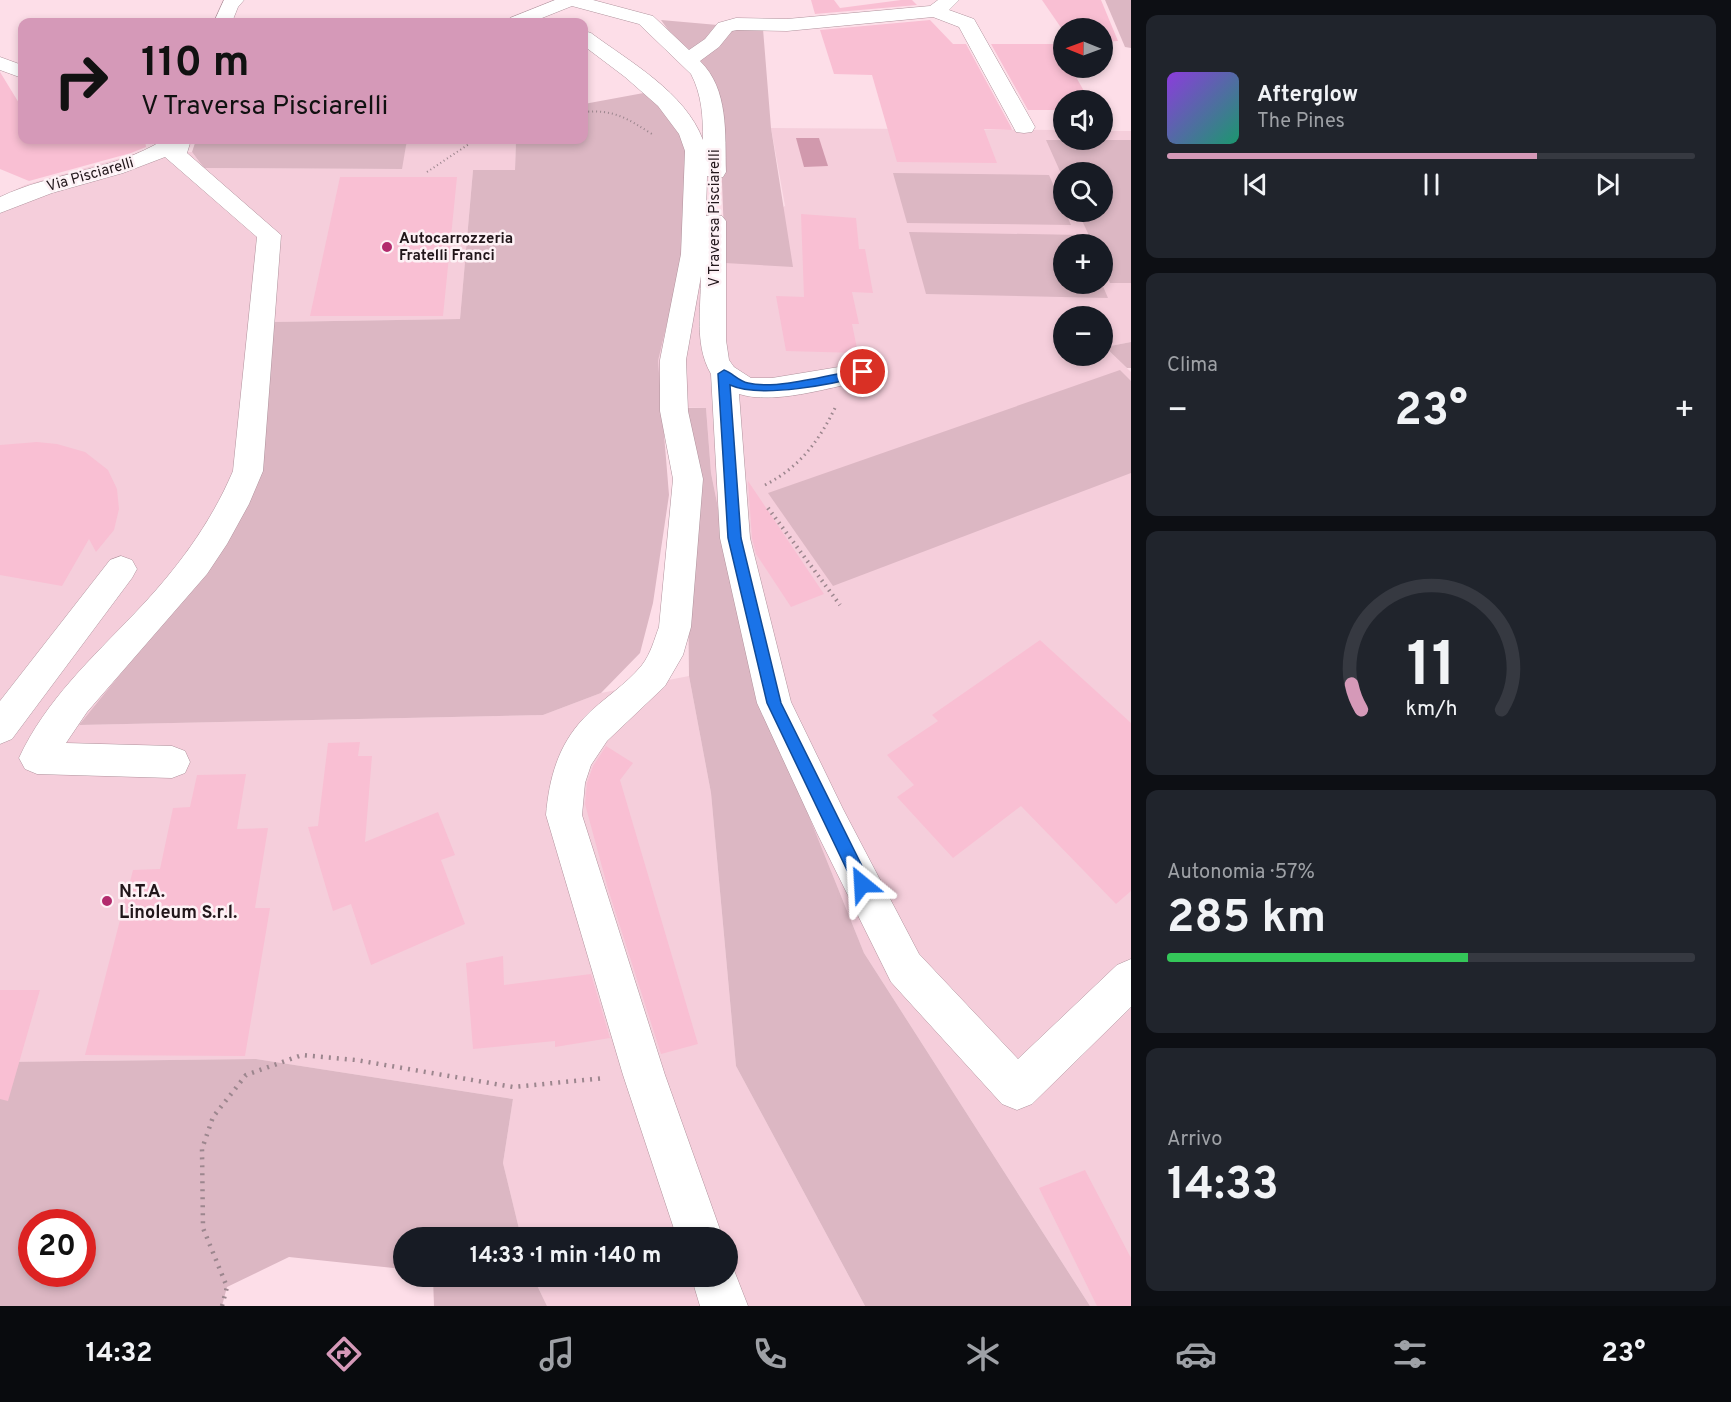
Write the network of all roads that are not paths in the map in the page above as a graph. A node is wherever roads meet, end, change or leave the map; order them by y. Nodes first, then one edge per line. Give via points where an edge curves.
1 (234, 0) edge
2 (571, 0) edge
3 (943, 6) edge
4 (549, 11) junction
5 (224, 18) edge
6 (529, 18) edge
7 (559, 18) edge
8 (588, 40) edge
9 (0, 54) edge
10 (689, 59) junction
11 (0, 61) edge
12 (18, 70) edge
13 (1023, 127) dead end
14 (173, 144) edge
15 (178, 144) edge
16 (0, 206) edge
17 (859, 373) road end
18 (724, 374) junction
19 (121, 569) dead end
20 (0, 728) edge
21 (172, 762) dead end
22 (1131, 979) edge
23 (696, 1227) edge
24 (718, 1287) edge
25 (724, 1306) edge

1 - 5 street
2 - 4 street
2 - 10 street, V Traversa Pisciarelli via 646,20
3 - 10 street via 787,25 736,24 724,27 712,43
3 - 13 street via 967,23
4 - 6 street
4 - 7 street
8 - 23 street via 658,94 693,137 696,151 693,254 673,360 674,411 688,479 675,627 666,655 653,676 595,730 576,757 567,783 564,815 644,1075
9 - 11 street via 4,56
10 - 18 street, V Traversa Pisciarelli via 706,83 713,109 713,340 716,360
11 - 12 street
14 - 16 street, Via Pisciarelli via 145,158 56,183
15 - 21 street via 175,155 269,235 248,471 239,498 205,553 74,703 37,758
17 - 18 street via 772,388 750,388
18 - 22 street, V Traversa Pisciarelli via 735,538 774,703 905,968 1017,1089
19 - 20 street
24 - 25 street

